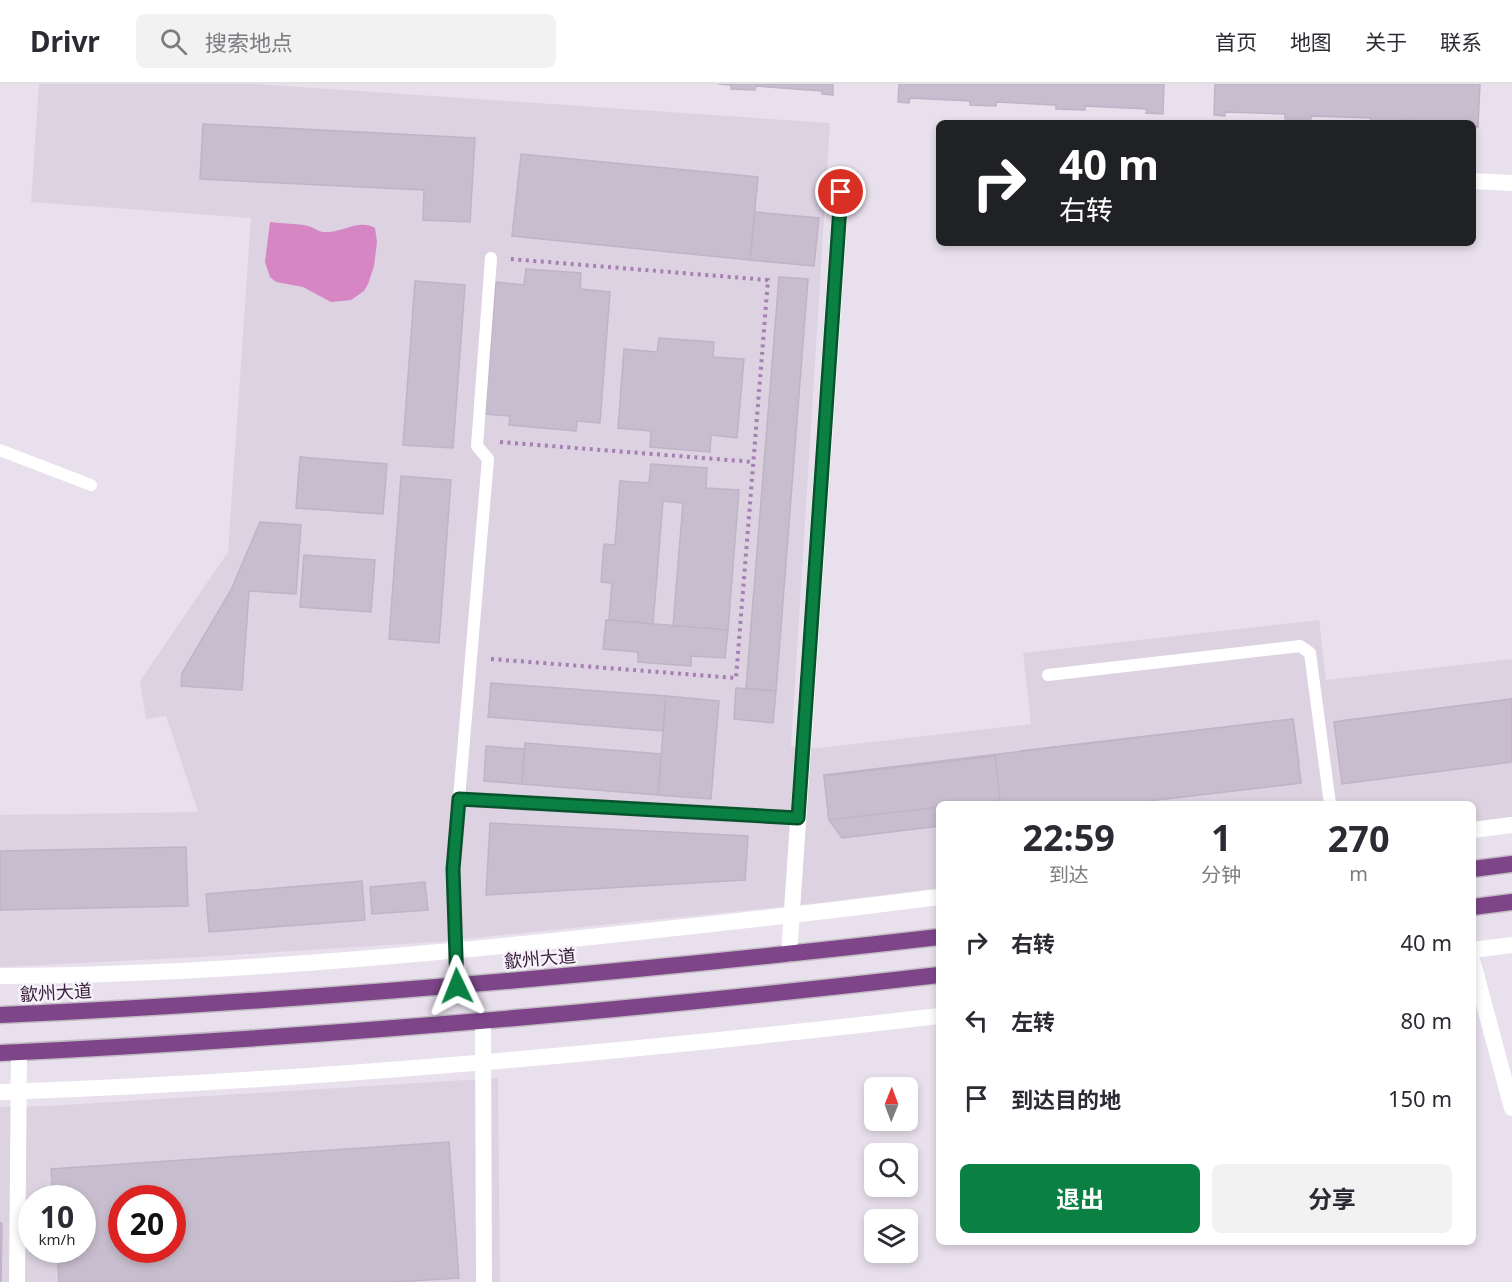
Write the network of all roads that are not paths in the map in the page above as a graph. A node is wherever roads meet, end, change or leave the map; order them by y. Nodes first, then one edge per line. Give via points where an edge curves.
1 (1476, 181) edge
2 (1512, 183) edge
3 (841, 192) dead end
4 (491, 258) road end
5 (0, 450) edge
6 (91, 485) dead end
7 (1048, 675) dead end
8 (459, 799) junction
9 (1330, 801) edge
10 (798, 818) junction
11 (1512, 825) edge
12 (1476, 830) edge
13 (1512, 864) edge
14 (1476, 869) edge
15 (936, 897) edge
16 (1512, 902) edge
17 (1476, 907) edge
18 (792, 916) junction
19 (936, 937) edge
20 (1512, 945) edge
21 (1476, 950) edge
22 (456, 951) junction
23 (789, 954) junction
24 (1476, 974) edge
25 (936, 975) edge
26 (0, 976) edge
27 (457, 986) junction
28 (0, 1015) edge
29 (936, 1016) edge
30 (483, 1022) junction
31 (19, 1052) junction
32 (0, 1053) edge
33 (484, 1063) junction
34 (0, 1092) edge
35 (19, 1092) junction
36 (1512, 1108) edge
37 (17, 1282) edge
38 (484, 1282) edge

1 - 2 street
3 - 10 street
4 - 8 lane via 477,440 477,446 488,459
5 - 6 lane
7 - 9 lane via 1300,646 1310,653
8 - 10 lane
8 - 22 lane via 453,869
10 - 18 street
11 - 12 street
13 - 14 highway
15 - 18 street
16 - 17 highway
18 - 22 street
18 - 23 street
19 - 23 highway, 歙州大道
20 - 21 street
22 - 26 street via 271,967
22 - 27 lane
23 - 27 highway, 歙州大道
24 - 36 street
25 - 30 highway
27 - 28 highway, 歙州大道
29 - 33 street
30 - 31 highway
30 - 33 street
31 - 32 highway
31 - 35 street
33 - 35 street
33 - 38 street
34 - 35 street
35 - 37 street

